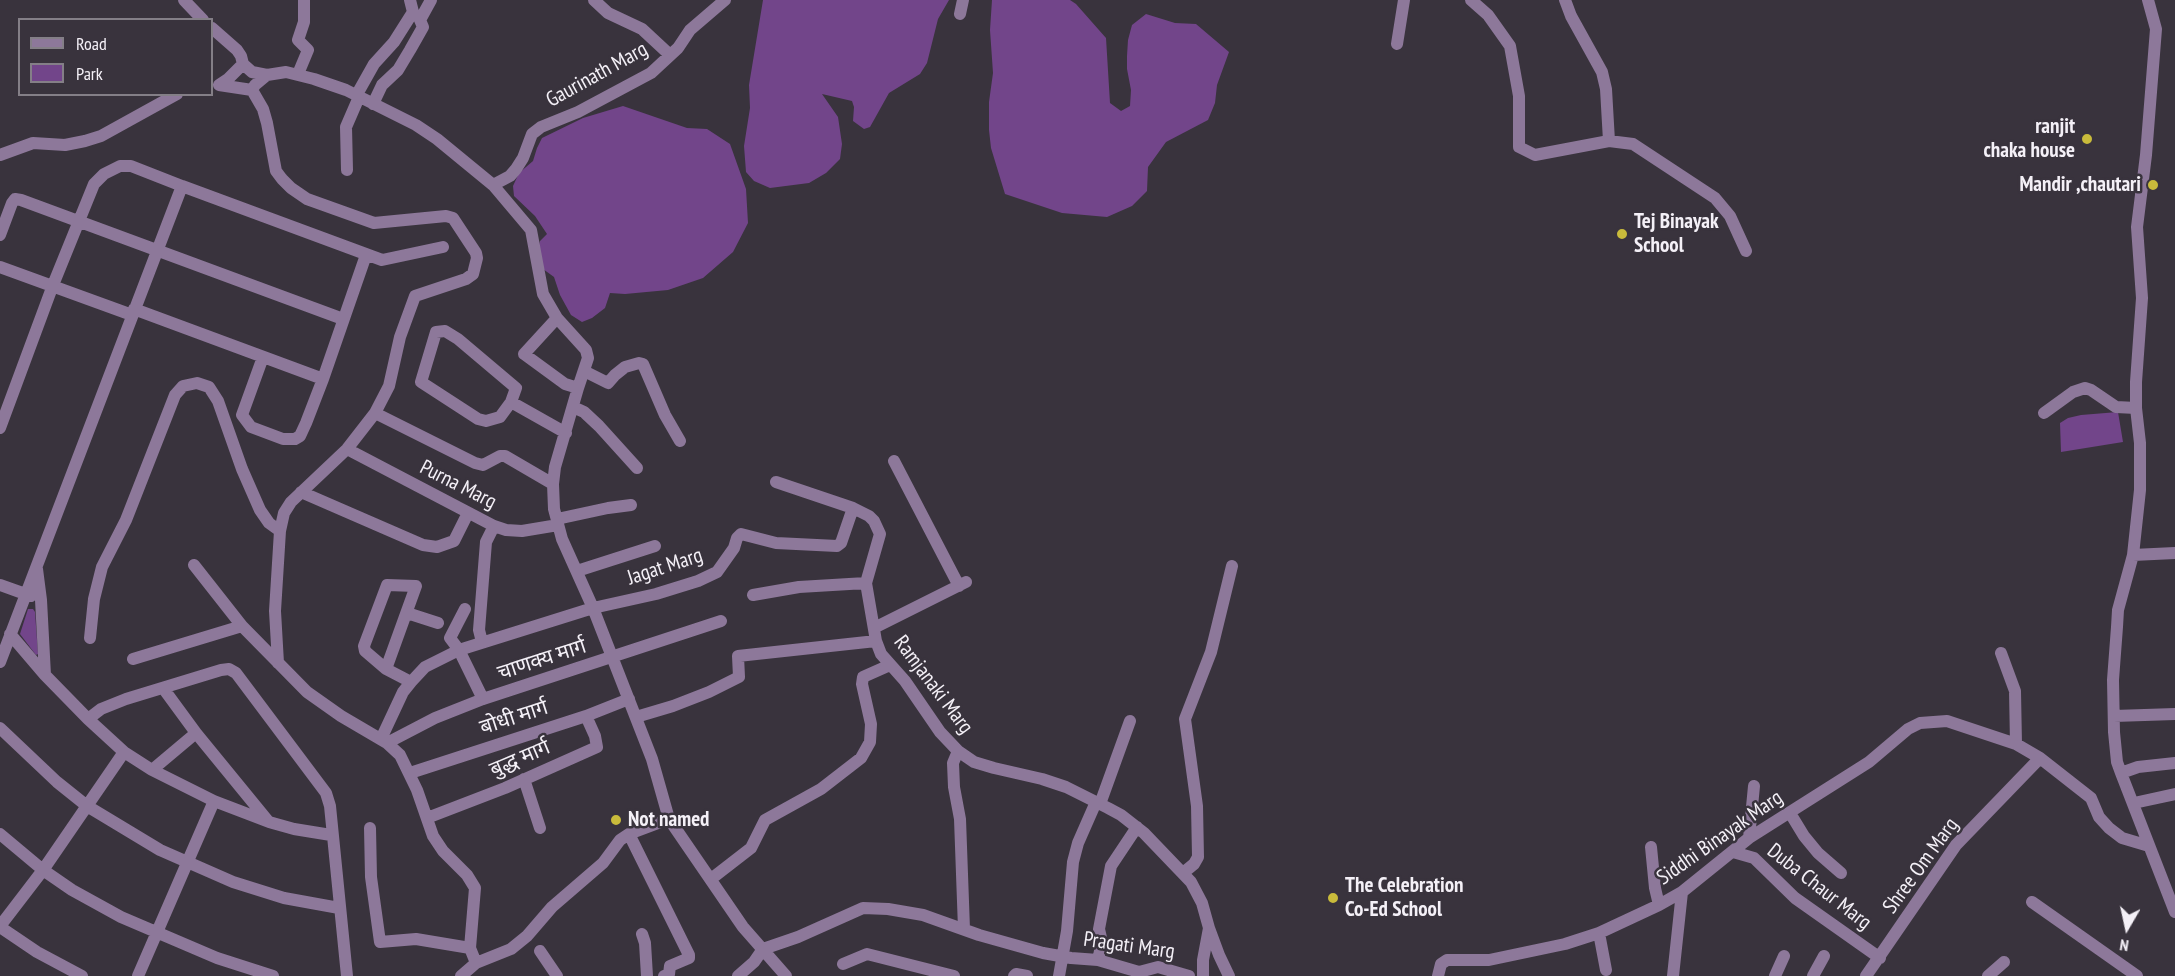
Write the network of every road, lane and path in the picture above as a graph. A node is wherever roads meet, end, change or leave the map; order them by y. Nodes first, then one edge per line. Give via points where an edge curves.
1 (184, 0) edge
2 (304, 0) edge
3 (410, 0) edge
4 (431, 0) edge
5 (594, 0) edge
6 (725, 0) edge
7 (963, 0) edge
8 (1404, 0) edge
9 (1471, 0) edge
10 (1565, 0) edge
11 (2148, 0) edge
12 (960, 14) dead end
13 (201, 18) edge
14 (213, 29) edge
15 (1397, 44) dead end
16 (670, 55) junction
17 (243, 64) junction
18 (267, 75) junction
19 (298, 75) junction
20 (215, 85) edge
21 (252, 90) junction
22 (173, 96) edge
23 (358, 96) junction
24 (373, 104) junction
25 (1609, 141) junction
26 (0, 155) edge
27 (347, 170) dead end
28 (493, 185) junction
29 (182, 186) junction
30 (79, 222) junction
31 (0, 235) edge
32 (442, 247) dead end
33 (158, 250) junction
34 (1746, 251) dead end
35 (366, 255) junction
36 (0, 267) edge
37 (53, 285) junction
38 (133, 312) junction
39 (557, 318) junction
40 (344, 319) junction
41 (264, 357) junction
42 (584, 371) junction
43 (323, 379) junction
44 (578, 388) junction
45 (511, 402) junction
46 (573, 407) junction
47 (2136, 408) junction
48 (375, 413) junction
49 (2044, 413) dead end
50 (0, 428) edge
51 (566, 433) junction
52 (680, 441) dead end
53 (347, 449) junction
54 (894, 461) dead end
55 (637, 468) dead end
56 (776, 482) dead end
57 (553, 484) junction
58 (301, 492) junction
59 (631, 506) dead end
60 (853, 508) junction
61 (468, 513) junction
62 (557, 522) junction
63 (494, 526) junction
64 (280, 531) junction
65 (655, 546) dead end
66 (2175, 553) edge
67 (2133, 555) junction
68 (194, 565) dead end
69 (1232, 566) dead end
70 (37, 567) junction
71 (577, 571) junction
72 (866, 583) junction
73 (0, 585) edge
74 (26, 594) junction
75 (753, 595) dead end
76 (41, 600) junction
77 (593, 608) junction
78 (465, 609) dead end
79 (406, 613) junction
80 (721, 621) dead end
81 (438, 623) dead end
82 (242, 626) junction
83 (10, 634) junction
84 (875, 634) junction
85 (90, 638) dead end
86 (482, 642) junction
87 (459, 650) junction
88 (2001, 653) dead end
89 (612, 658) junction
90 (133, 659) dead end
91 (0, 662) edge
92 (278, 663) junction
93 (890, 665) junction
94 (386, 669) junction
95 (45, 675) junction
96 (411, 682) junction
97 (163, 688) junction
98 (483, 699) junction
99 (630, 699) junction
100 (2175, 714) edge
101 (586, 716) junction
102 (2114, 716) junction
103 (636, 717) junction
104 (88, 719) junction
105 (1130, 721) dead end
106 (0, 728) edge
107 (196, 733) junction
108 (384, 741) junction
109 (2016, 744) junction
110 (958, 751) junction
111 (124, 752) junction
112 (2040, 758) junction
113 (2175, 763) edge
114 (152, 770) junction
115 (410, 773) junction
116 (2121, 773) junction
117 (524, 779) junction
118 (1754, 786) dead end
119 (2175, 794) edge
120 (214, 801) junction
121 (1098, 803) junction
122 (2134, 803) junction
123 (87, 806) junction
124 (1790, 813) junction
125 (427, 818) junction
126 (669, 819) junction
127 (269, 822) junction
128 (1137, 827) junction
129 (370, 828) dead end
130 (540, 828) dead end
131 (0, 834) edge
132 (629, 834) junction
133 (331, 835) junction
134 (1749, 838) junction
135 (2149, 846) junction
136 (1651, 847) dead end
137 (1733, 852) junction
138 (186, 863) junction
139 (43, 870) junction
140 (1183, 873) junction
141 (1841, 873) dead end
142 (711, 879) junction
143 (1682, 892) junction
144 (2032, 902) dead end
145 (1659, 905) junction
146 (339, 908) junction
147 (2175, 912) edge
148 (0, 927) edge
149 (1209, 928) junction
150 (964, 929) junction
151 (157, 933) junction
152 (1599, 933) junction
153 (641, 941) dead end
154 (470, 948) junction
155 (763, 949) junction
156 (540, 951) dead end
157 (1784, 956) dead end
158 (1824, 956) dead end
159 (1064, 957) junction
160 (1880, 958) junction
161 (1098, 960) junction
162 (2004, 962) dead end
163 (476, 963) junction
164 (843, 964) dead end
165 (1606, 970) dead end
166 (238, 971) edge
167 (82, 976) edge
168 (138, 976) edge
169 (273, 976) edge
170 (347, 976) edge
171 (460, 976) edge
172 (557, 976) edge
173 (647, 976) edge
174 (664, 976) edge
175 (738, 976) edge
176 (786, 976) edge
177 (954, 976) edge
178 (1014, 976) edge
179 (1027, 976) edge
180 (1059, 976) edge
181 (1189, 976) edge
182 (1203, 976) edge
183 (1229, 976) edge
184 (1438, 976) edge
185 (1673, 976) edge
186 (1775, 976) edge
187 (1813, 976) edge
188 (1866, 976) edge
189 (1988, 976) edge
190 (2137, 976) edge

1 - 13 street
2 - 19 street via 304,22 298,40 308,50
3 - 23 street via 413,12 374,64
4 - 24 street via 420,20 423,27
5 - 16 street via 608,13 642,29
6 - 16 street, Gaurinath Marg via 690,30
7 - 12 street
8 - 15 street
9 - 25 street via 1488,15 1510,46 1519,96 1519,147 1535,155
10 - 25 street via 1602,72
11 - 47 street via 2156,29 2138,228 2142,298
14 - 17 street via 237,50
16 - 28 street, Gaurinath Marg via 651,72 578,112 541,127 532,135 516,169
17 - 18 street via 252,72
17 - 20 street
18 - 19 street
18 - 21 street
19 - 23 street
20 - 21 street
21 - 48 street via 263,109 276,171 291,188 307,199 374,224 453,218 476,253 477,264 466,279 415,296 400,337 389,386
22 - 26 street via 101,136 65,145 33,143
23 - 24 street
23 - 27 street via 346,126
24 - 28 street via 437,139
25 - 34 street via 1633,144 1715,198 1730,216
28 - 39 street via 531,230 543,294
29 - 30 street via 131,166 120,166 94,184
29 - 33 street
29 - 35 street
30 - 31 street via 15,199
30 - 33 street
30 - 37 street
32 - 35 street via 382,260
33 - 38 street
33 - 40 street
35 - 40 street
36 - 37 street
37 - 38 street
37 - 50 street
38 - 41 street
38 - 70 street
39 - 42 street via 586,350
39 - 44 street via 524,354 565,384
40 - 43 street
41 - 43 street
41 - 43 street via 242,416 251,427 283,439 290,441 300,436
42 - 44 street
42 - 52 street via 608,383 625,367 643,364
44 - 46 street
45 - 45 street via 516,388 458,339 445,331 436,332 422,382 486,421 500,417
45 - 51 street
46 - 51 street
46 - 55 street via 599,426
47 - 49 street via 2116,407 2085,388
47 - 67 street via 2140,478
48 - 53 street
48 - 57 street via 475,463 483,465 505,456
51 - 57 street
53 - 58 street
53 - 61 street, Purna Marg
54 - 84 street via 962,584
56 - 60 street, Ramjanaki Marg
57 - 62 street
58 - 61 street via 423,545 437,547 454,541
58 - 64 street via 284,513
59 - 62 street, Purna Marg
60 - 72 street, Ramjanaki Marg via 869,516 880,534
60 - 77 street, Jagat Marg via 837,546 776,543 741,534 717,572 656,594
61 - 63 street, Purna Marg
62 - 63 street, Purna Marg via 522,531
62 - 71 street
63 - 86 street via 486,542 479,630
64 - 85 street via 260,510 209,387 197,383 183,386 175,395 126,520 102,567
64 - 92 street via 275,611
65 - 71 street
66 - 67 street
67 - 102 street via 2118,610
68 - 82 street
69 - 140 street via 1211,652 1185,719 1197,806 1198,857
70 - 74 street
70 - 76 street
71 - 77 street
72 - 75 street via 799,587
72 - 84 street, Ramjanaki Marg
73 - 74 street
74 - 76 street
74 - 83 street
76 - 95 street
77 - 86 street, Jagat Marg
77 - 89 street
78 - 87 street via 450,638
79 - 81 street
79 - 94 street
79 - 94 street via 416,586 387,585 364,646
80 - 89 street, चाणक्य मार्ग
82 - 90 street
82 - 92 street
83 - 91 street
83 - 95 street
84 - 93 street, Ramjanaki Marg via 881,654
84 - 103 street via 738,656 739,677 709,692
86 - 87 street, Jagat Marg
87 - 96 street, Jagat Marg via 425,667
87 - 98 street, चाणक्य मार्ग
88 - 109 street via 2015,691
89 - 98 street, चाणक्य मार्ग
89 - 99 street
92 - 108 street via 323,705
93 - 110 street, Ramjanaki Marg
93 - 142 street via 863,677 871,724 870,742 861,758 821,789 765,820 751,848
94 - 96 street
95 - 104 street
96 - 108 street, Jagat Marg
97 - 104 street via 101,709
97 - 107 street
97 - 133 street via 221,670 229,669 236,674 320,782 330,806
98 - 108 street, चाणक्य मार्ग
99 - 101 street, बोधी मार्ग
99 - 103 street
100 - 102 street
101 - 115 street, बोधी मार्ग
101 - 117 street, बुद्ध मार्ग via 597,747
102 - 116 street
103 - 126 street
104 - 111 street
105 - 121 street
106 - 123 street
107 - 114 street
107 - 127 street
108 - 115 street via 400,754
109 - 112 street, Siddhi Binayak Marg
109 - 124 street, Siddhi Binayak Marg via 1947,721 1920,723 1869,762
110 - 121 street, Ramjanaki Marg via 974,762 1042,779
110 - 150 street via 953,763 960,819
111 - 114 street
111 - 123 street
112 - 135 street, Siddhi Binayak Marg via 2091,798 2109,828 2122,838
112 - 160 street, Shree Om Marg via 1956,845
113 - 116 street
114 - 120 street
115 - 125 street
116 - 122 street
117 - 125 street, बुद्ध मार्ग
117 - 130 street
118 - 134 street
119 - 122 street
120 - 127 street
120 - 138 street
121 - 128 street, Ramjanaki Marg
121 - 159 street via 1073,862
122 - 135 street
123 - 138 street
123 - 139 street
124 - 134 street, Siddhi Binayak Marg
124 - 141 street via 1818,853
125 - 154 street via 438,844 475,888
126 - 132 street
126 - 142 street
127 - 133 street
128 - 140 street, Ramjanaki Marg
128 - 161 street via 1111,866 1099,929 1102,942
129 - 154 street via 371,877 380,942 417,939
131 - 139 street
132 - 163 street via 527,936 504,952
132 - 174 street via 689,958 670,966 669,974
133 - 146 street
134 - 137 street, Siddhi Binayak Marg
135 - 147 street
136 - 145 street
137 - 143 street, Siddhi Binayak Marg
137 - 160 street, Duba Chaur Marg via 1754,858 1795,898
138 - 146 street via 256,890
138 - 151 street
139 - 148 street
139 - 151 street via 72,890
140 - 149 street, Ramjanaki Marg via 1198,892
142 - 155 street via 736,918
143 - 145 street, Siddhi Binayak Marg
143 - 185 street
144 - 190 street
145 - 152 street, Siddhi Binayak Marg
146 - 170 street
148 - 167 street
149 - 182 street, Ramjanaki Marg
149 - 183 street
150 - 155 street, Pragati Marg via 923,915 863,908
150 - 159 street, Pragati Marg
151 - 166 street
151 - 168 street
152 - 165 street
152 - 184 street, Siddhi Binayak Marg via 1511,957 1447,960
153 - 173 street
154 - 163 street
155 - 175 street
155 - 176 street
156 - 172 street
157 - 186 street
158 - 187 street
159 - 161 street, Pragati Marg
159 - 180 street
160 - 188 street, Shree Om Marg
161 - 181 street, Pragati Marg via 1139,972 1158,967
162 - 189 street
163 - 171 street
164 - 177 street via 867,954
166 - 169 street
178 - 179 street

